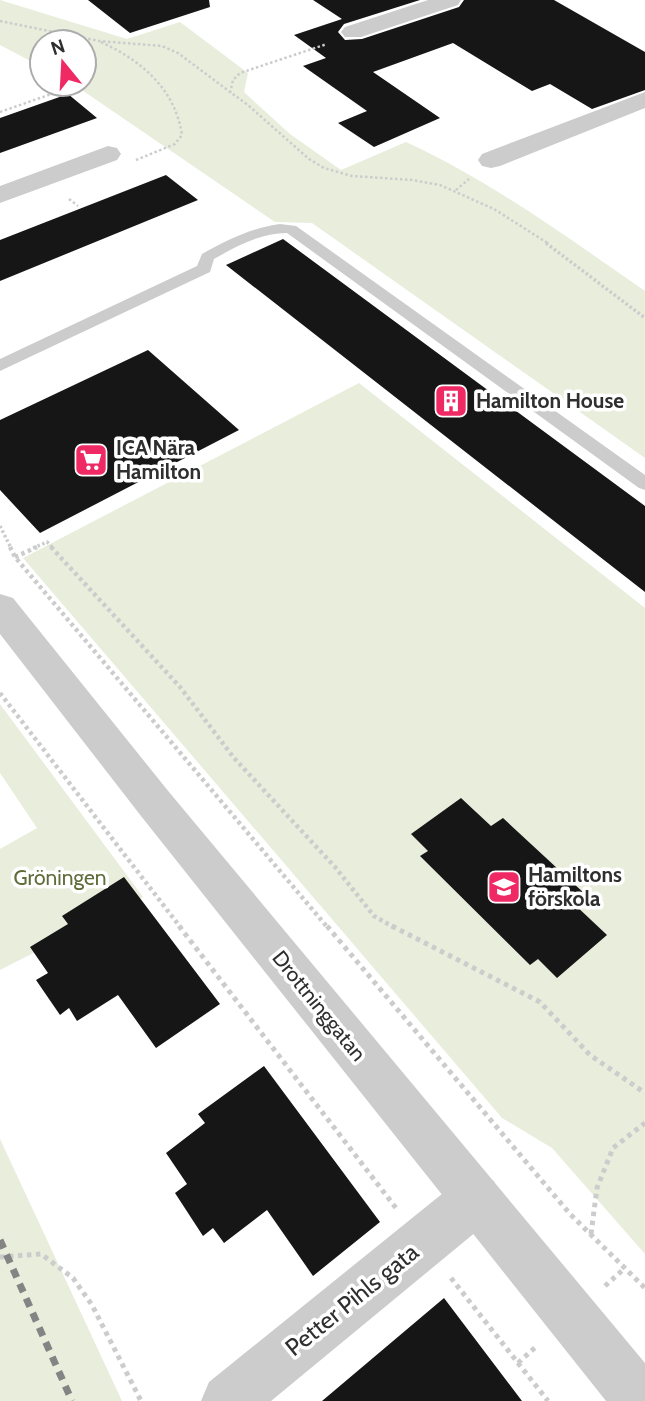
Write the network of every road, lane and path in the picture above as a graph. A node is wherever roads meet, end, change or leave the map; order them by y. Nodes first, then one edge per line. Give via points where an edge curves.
1 (445, 1) edge
2 (0, 20) edge
3 (353, 32) joint
4 (99, 41) junction
5 (230, 93) junction
6 (40, 98) edge
7 (645, 99) edge
8 (0, 112) edge
9 (155, 153) dead end
10 (108, 154) dead end
11 (491, 160) dead end
12 (468, 180) dead end
13 (456, 190) junction
14 (0, 195) edge
15 (645, 318) edge
16 (0, 366) edge
17 (645, 484) edge
18 (0, 526) edge
19 (15, 557) junction
20 (0, 608) edge
21 (0, 693) edge
22 (645, 1093) edge
23 (645, 1123) edge
24 (476, 1199) junction
25 (591, 1235) junction
26 (423, 1242) junction
27 (0, 1257) edge
28 (645, 1288) edge
29 (141, 1401) edge
30 (228, 1401) edge
31 (548, 1401) edge
32 (641, 1401) edge

1 - 3 street
2 - 4 path
3 - 5 path via 240,73
4 - 5 path via 162,46
4 - 9 path via 149,72 171,97 182,135 175,144
5 - 13 path via 326,169 425,181
6 - 8 path
7 - 11 street
10 - 14 street
12 - 13 path
13 - 15 path via 521,226
16 - 17 lane via 204,269 208,257 228,246 262,231 291,229
18 - 19 path
19 - 22 path via 47,542 180,687 234,758 374,916 540,1002 590,1055
19 - 25 path
20 - 24 street, Drottninggatan
21 - 26 path
23 - 25 path via 613,1148 597,1188
24 - 26 street, Petter Pihls gata
24 - 32 street, Drottninggatan
25 - 28 path
26 - 30 street, Petter Pihls gata
26 - 31 path
27 - 29 path via 40,1254 73,1278 92,1305

